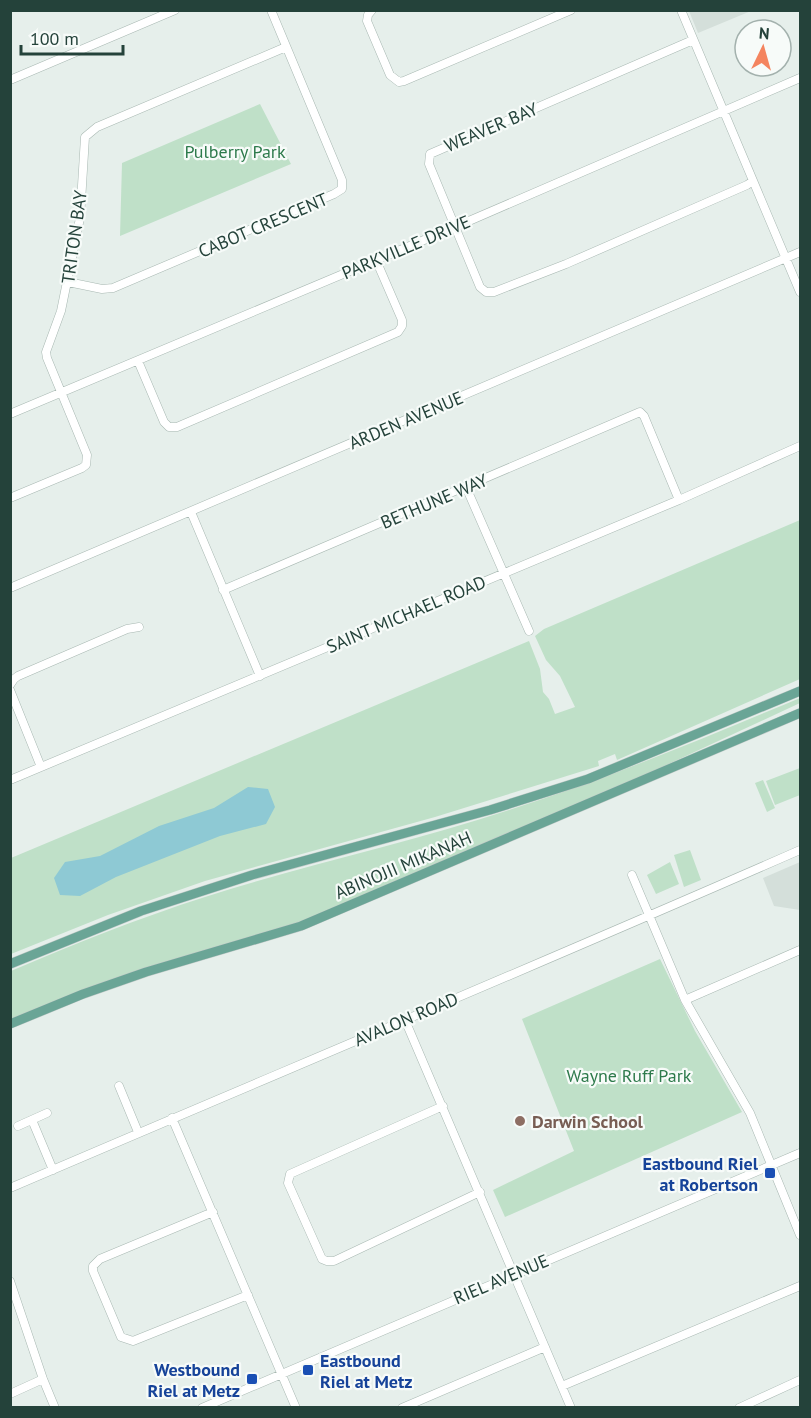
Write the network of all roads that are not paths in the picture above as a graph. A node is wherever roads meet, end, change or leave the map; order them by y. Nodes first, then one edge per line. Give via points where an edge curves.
1 (175, 10) edge
2 (271, 10) edge
3 (372, 10) edge
4 (571, 10) edge
5 (681, 10) edge
6 (693, 39) junction
7 (286, 47) junction
8 (801, 78) edge
9 (10, 80) edge
10 (723, 111) junction
11 (753, 181) junction
12 (455, 227) junction
13 (801, 252) edge
14 (786, 258) junction
15 (376, 260) junction
16 (68, 282) junction
17 (801, 292) edge
18 (138, 361) junction
19 (60, 393) junction
20 (10, 414) edge
21 (801, 446) edge
22 (466, 487) junction
23 (10, 498) edge
24 (679, 500) junction
25 (191, 512) junction
26 (502, 573) junction
27 (10, 588) edge
28 (223, 590) junction
29 (139, 627) dead end
30 (529, 631) dead end
31 (260, 676) junction
32 (10, 685) edge
33 (10, 690) edge
34 (801, 691) edge
35 (801, 713) edge
36 (41, 767) junction
37 (10, 780) edge
38 (801, 850) edge
39 (632, 875) dead end
40 (649, 916) junction
41 (801, 950) edge
42 (10, 964) edge
43 (685, 1000) junction
44 (405, 1020) junction
45 (10, 1024) edge
46 (119, 1086) dead end
47 (443, 1106) junction
48 (47, 1113) dead end
49 (172, 1118) junction
50 (32, 1120) junction
51 (18, 1126) dead end
52 (138, 1132) junction
53 (801, 1153) edge
54 (771, 1166) junction
55 (53, 1170) junction
56 (10, 1188) edge
57 (480, 1192) junction
58 (213, 1212) junction
59 (801, 1236) edge
60 (513, 1274) junction
61 (10, 1281) edge
62 (801, 1286) edge
63 (248, 1295) junction
64 (13, 1296) edge
65 (544, 1347) junction
66 (282, 1374) junction
67 (43, 1379) junction
68 (801, 1380) edge
69 (562, 1386) junction
70 (10, 1394) edge
71 (55, 1407) edge
72 (202, 1407) edge
73 (296, 1407) edge
74 (402, 1407) edge
75 (572, 1407) edge
76 (739, 1407) edge

1 - 9 street
2 - 7 street, CABOT CRESCENT
3 - 4 street via 367,21 390,75 399,82
5 - 6 street
6 - 10 street
6 - 12 street, WEAVER BAY via 430,154 429,164
7 - 16 street, TRITON BAY via 90,131 83,143 81,209
7 - 16 street, CABOT CRESCENT via 342,180 342,189 113,288
8 - 10 street, PARKVILLE DRIVE
10 - 11 street
10 - 12 street, PARKVILLE DRIVE
11 - 12 street, WEAVER BAY via 494,292 486,292 480,286
11 - 14 street
12 - 15 street, PARKVILLE DRIVE
13 - 14 street, ARDEN AVENUE
14 - 17 street
14 - 25 street, ARDEN AVENUE
15 - 18 street, PARKVILLE DRIVE
15 - 18 street via 402,320 398,332 177,428 164,422
16 - 19 street, TRITON BAY via 46,352
18 - 19 street, PARKVILLE DRIVE
19 - 20 street, PARKVILLE DRIVE
19 - 23 street, TRITON BAY via 87,454 86,465
21 - 24 street, SAINT MICHAEL ROAD
22 - 24 street, BETHUNE WAY via 640,412
22 - 26 street
22 - 28 street, BETHUNE WAY
24 - 26 street, SAINT MICHAEL ROAD
25 - 27 street, ARDEN AVENUE
25 - 28 street
26 - 30 street
26 - 31 street, SAINT MICHAEL ROAD
28 - 31 street
29 - 32 street via 18,676
31 - 36 street, SAINT MICHAEL ROAD
33 - 36 street
34 - 42 main road, ABINOJII MIKANAH via 588,778 141,911
35 - 45 main road, ABINOJII MIKANAH via 301,926 83,993
36 - 37 street, SAINT MICHAEL ROAD
38 - 40 street, AVALON ROAD
39 - 40 street
40 - 43 street
40 - 44 street, AVALON ROAD
41 - 43 street
43 - 54 street via 750,1113
44 - 47 street
44 - 49 street, AVALON ROAD
46 - 52 street
47 - 57 street
47 - 57 street via 290,1174 288,1183 322,1259 327,1262
48 - 50 street
49 - 52 street, AVALON ROAD
49 - 58 street
50 - 51 street
50 - 55 street
52 - 55 street, AVALON ROAD
53 - 54 street, RIEL AVENUE
54 - 59 street
54 - 60 street, RIEL AVENUE
55 - 56 street, AVALON ROAD
57 - 60 street
58 - 63 street
58 - 63 street via 100,1259 93,1271 121,1337 133,1341
60 - 65 street
60 - 66 street, RIEL AVENUE
61 - 64 street
62 - 69 street
63 - 66 street
64 - 67 street
65 - 69 street
65 - 74 street
66 - 72 street, RIEL AVENUE
66 - 73 street
67 - 70 street
67 - 71 street
68 - 76 street
69 - 75 street

